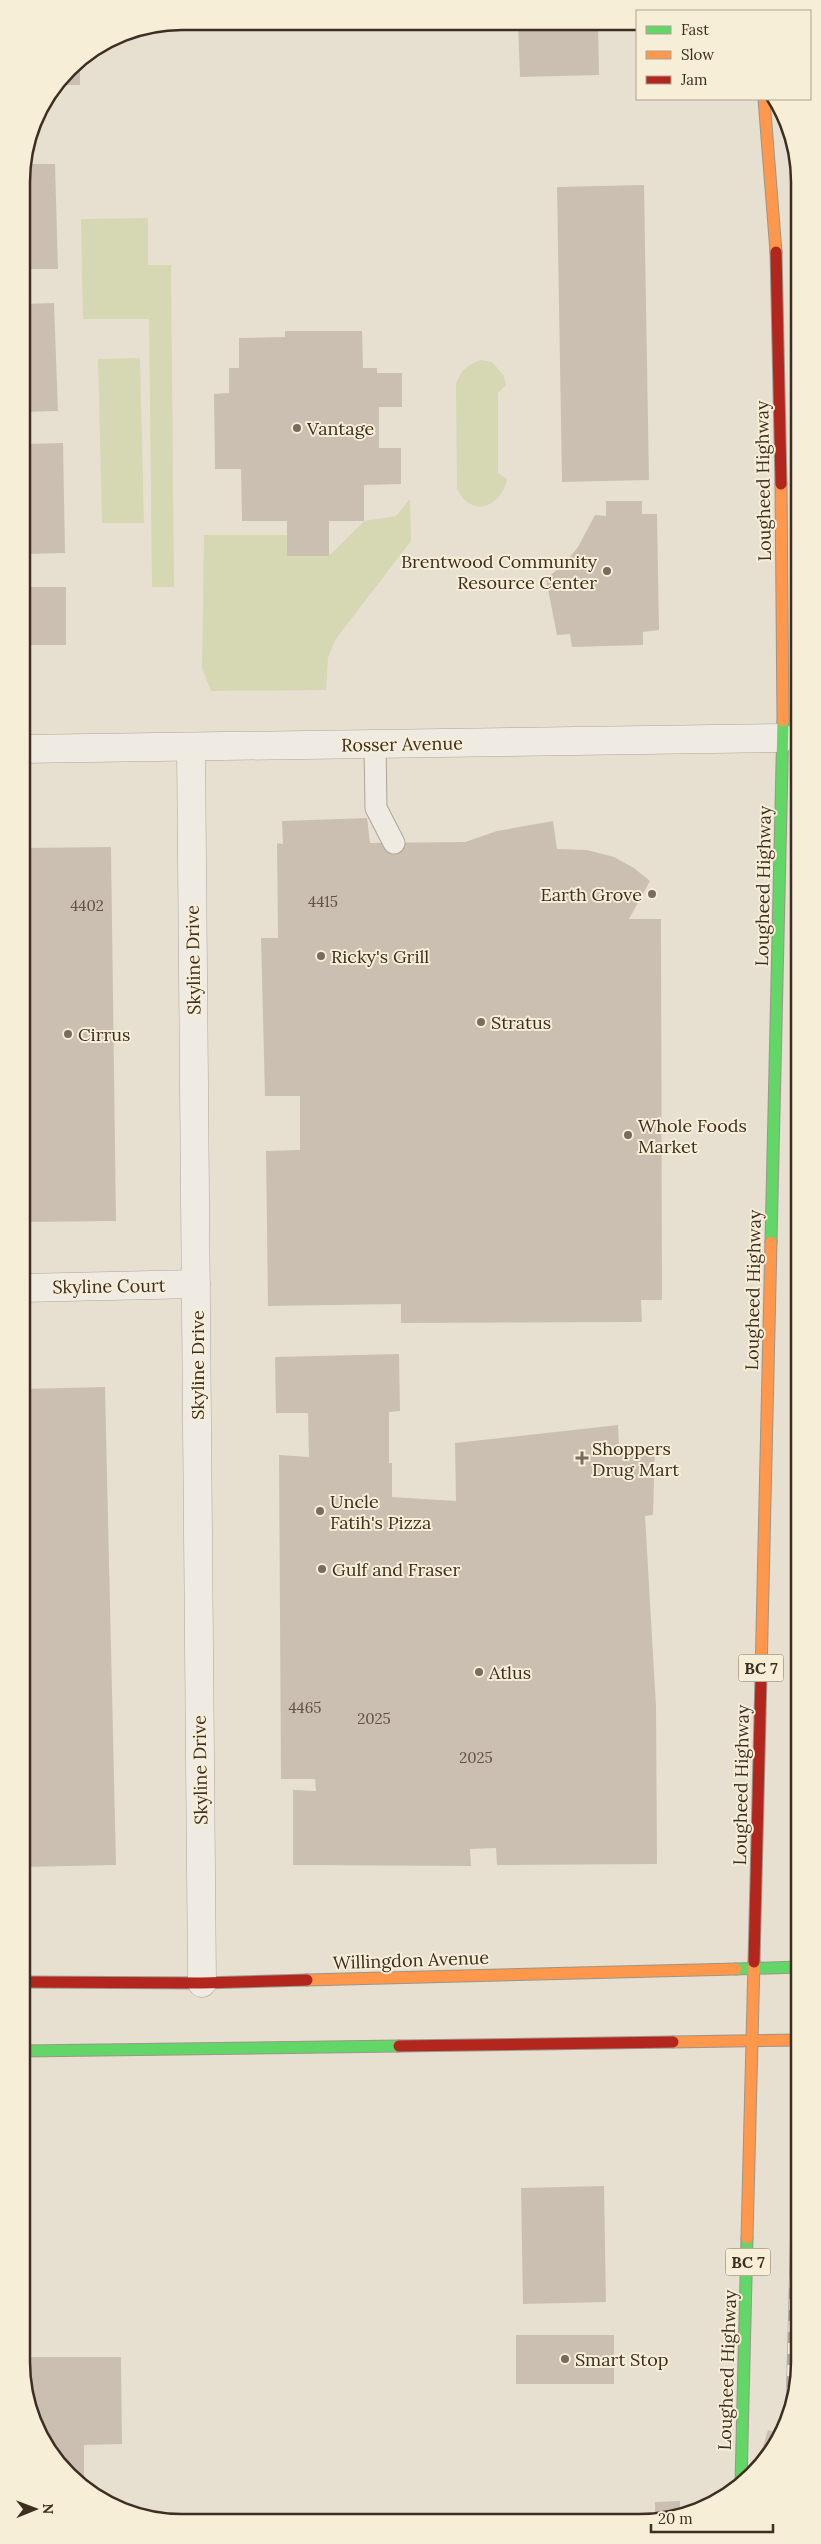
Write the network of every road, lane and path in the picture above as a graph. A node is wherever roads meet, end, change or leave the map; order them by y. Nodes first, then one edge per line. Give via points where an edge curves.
1 (764, 100) edge
2 (782, 738) junction
3 (375, 744) junction
4 (191, 747) junction
5 (30, 749) edge
6 (394, 843) dead end
7 (196, 1284) junction
8 (30, 1288) edge
9 (754, 1967) junction
10 (791, 1967) edge
11 (30, 1982) edge
12 (202, 1983) junction
13 (791, 2040) edge
14 (752, 2041) junction
15 (30, 2051) edge
16 (741, 2473) edge

1 - 2 main road, Lougheed Highway / BC 7 via 778,272
2 - 3 street, Rosser Avenue
2 - 9 main road, Lougheed Highway / BC 7
3 - 4 street, Rosser Avenue
3 - 6 lane via 376,808
4 - 5 street, Rosser Avenue
4 - 7 street, Skyline Drive
7 - 8 street, Skyline Court
7 - 12 street, Skyline Drive
9 - 10 main road, Willingdon Avenue
9 - 12 main road, Willingdon Avenue
9 - 14 main road, Lougheed Highway / BC 7
11 - 12 main road, Willingdon Avenue
13 - 14 main road
14 - 15 main road
14 - 16 main road, Lougheed Highway / BC 7

